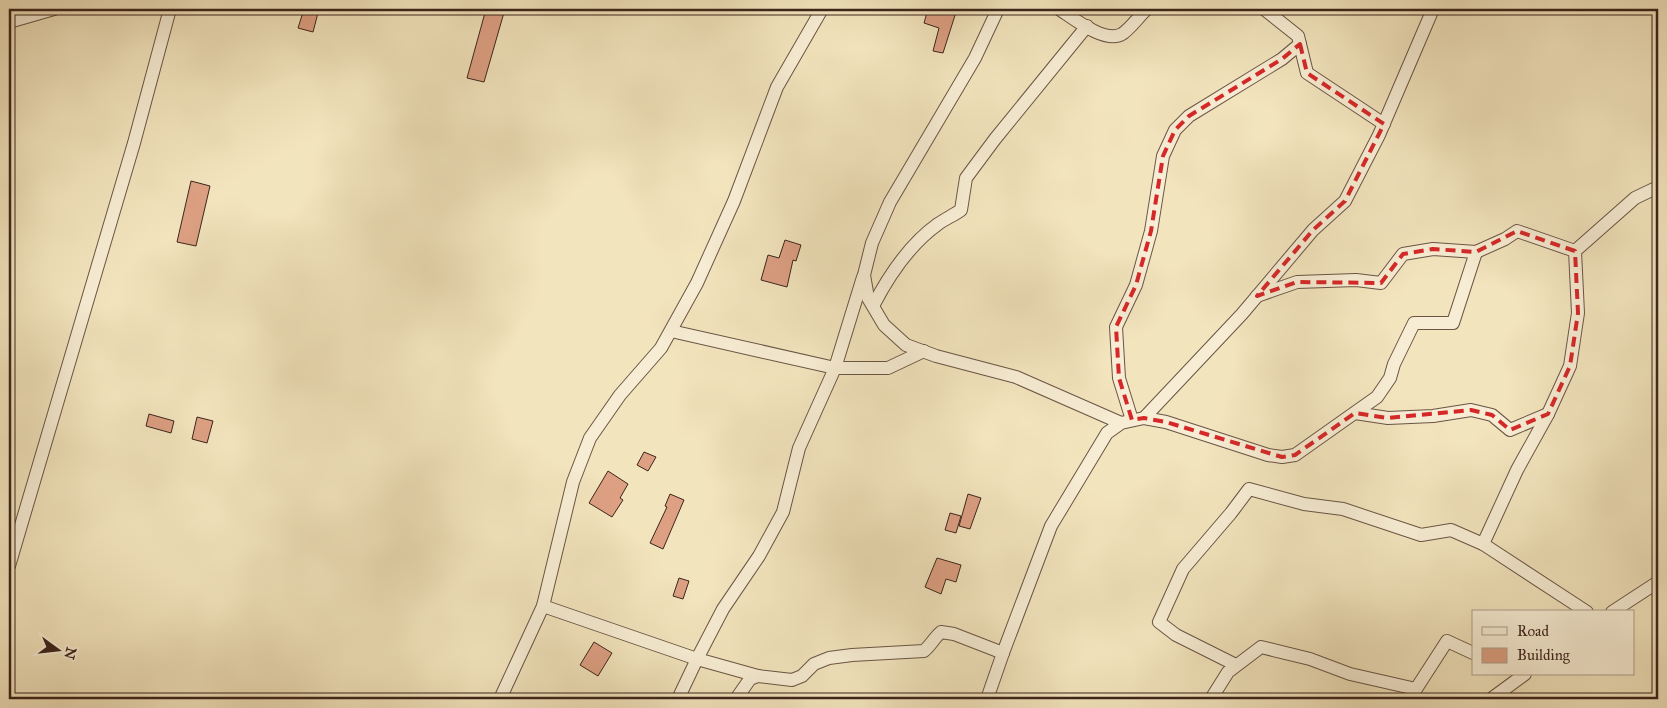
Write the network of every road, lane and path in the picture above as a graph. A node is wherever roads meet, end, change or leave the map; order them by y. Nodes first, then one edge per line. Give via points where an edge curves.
1 (54, 9) edge
2 (170, 9) edge
3 (822, 9) edge
4 (998, 9) edge
5 (1059, 9) edge
6 (1147, 9) edge
7 (1264, 9) edge
8 (1433, 9) edge
9 (9, 22) edge
10 (1087, 26) junction
11 (1300, 44) junction
12 (1384, 124) junction
13 (1658, 187) edge
14 (1575, 251) junction
15 (1476, 252) junction
16 (864, 275) junction
17 (1257, 296) junction
18 (873, 306) junction
19 (671, 331) junction
20 (924, 351) junction
21 (835, 368) junction
22 (1355, 413) junction
23 (1548, 414) junction
24 (1132, 420) junction
25 (1483, 544) junction
26 (9, 566) edge
27 (1658, 582) edge
28 (543, 606) junction
29 (1584, 610) edge
30 (1615, 610) edge
31 (1003, 653) junction
32 (1472, 653) edge
33 (697, 659) junction
34 (1236, 666) junction
35 (758, 676) junction
36 (1521, 676) edge
37 (500, 699) edge
38 (678, 699) edge
39 (736, 699) edge
40 (987, 699) edge
41 (1211, 699) edge
42 (1490, 699) edge

1 - 9 street
2 - 26 street via 134,143
3 - 19 street via 777,87 734,201 698,283
4 - 16 street via 975,58 890,202 872,243
5 - 10 street
6 - 10 street via 1122,34 1104,35
7 - 11 street via 1298,36
8 - 12 street
10 - 18 street via 966,178 961,210 920,240 887,280
11 - 12 street via 1307,73
11 - 24 street via 1282,59 1189,116 1175,130 1163,156 1151,231 1136,285 1116,327 1119,378
12 - 17 street via 1345,201 1313,230
13 - 14 street via 1635,198
14 - 15 street via 1517,231
14 - 23 street via 1578,314 1570,366
15 - 17 street via 1433,249 1403,254 1382,282 1297,282
15 - 22 street via 1453,322 1414,322 1390,378 1377,397
16 - 18 street via 868,298
16 - 21 street
17 - 24 street
18 - 20 street via 884,325 906,345
19 - 21 street
19 - 28 street via 590,438 573,482
20 - 21 street via 888,368
20 - 24 street via 1016,377
21 - 33 street via 799,448 783,512 759,556 723,609
22 - 23 street via 1388,418 1471,410 1492,415 1510,430
22 - 24 street via 1295,455 1282,457 1166,422
23 - 25 street via 1517,470
24 - 31 street via 1107,433 1051,526
25 - 29 street
25 - 34 street via 1451,530 1421,535 1343,509 1304,504 1249,489 1183,569 1159,622 1176,635
27 - 30 street
28 - 33 street
28 - 37 street
31 - 35 street via 941,632 924,651 829,658 814,664 802,676 792,680
31 - 40 street
32 - 34 street via 1447,641 1416,689 1350,674 1310,659 1261,647
33 - 35 street
33 - 38 street
34 - 41 street via 1228,672
35 - 39 street via 750,679
36 - 42 street

